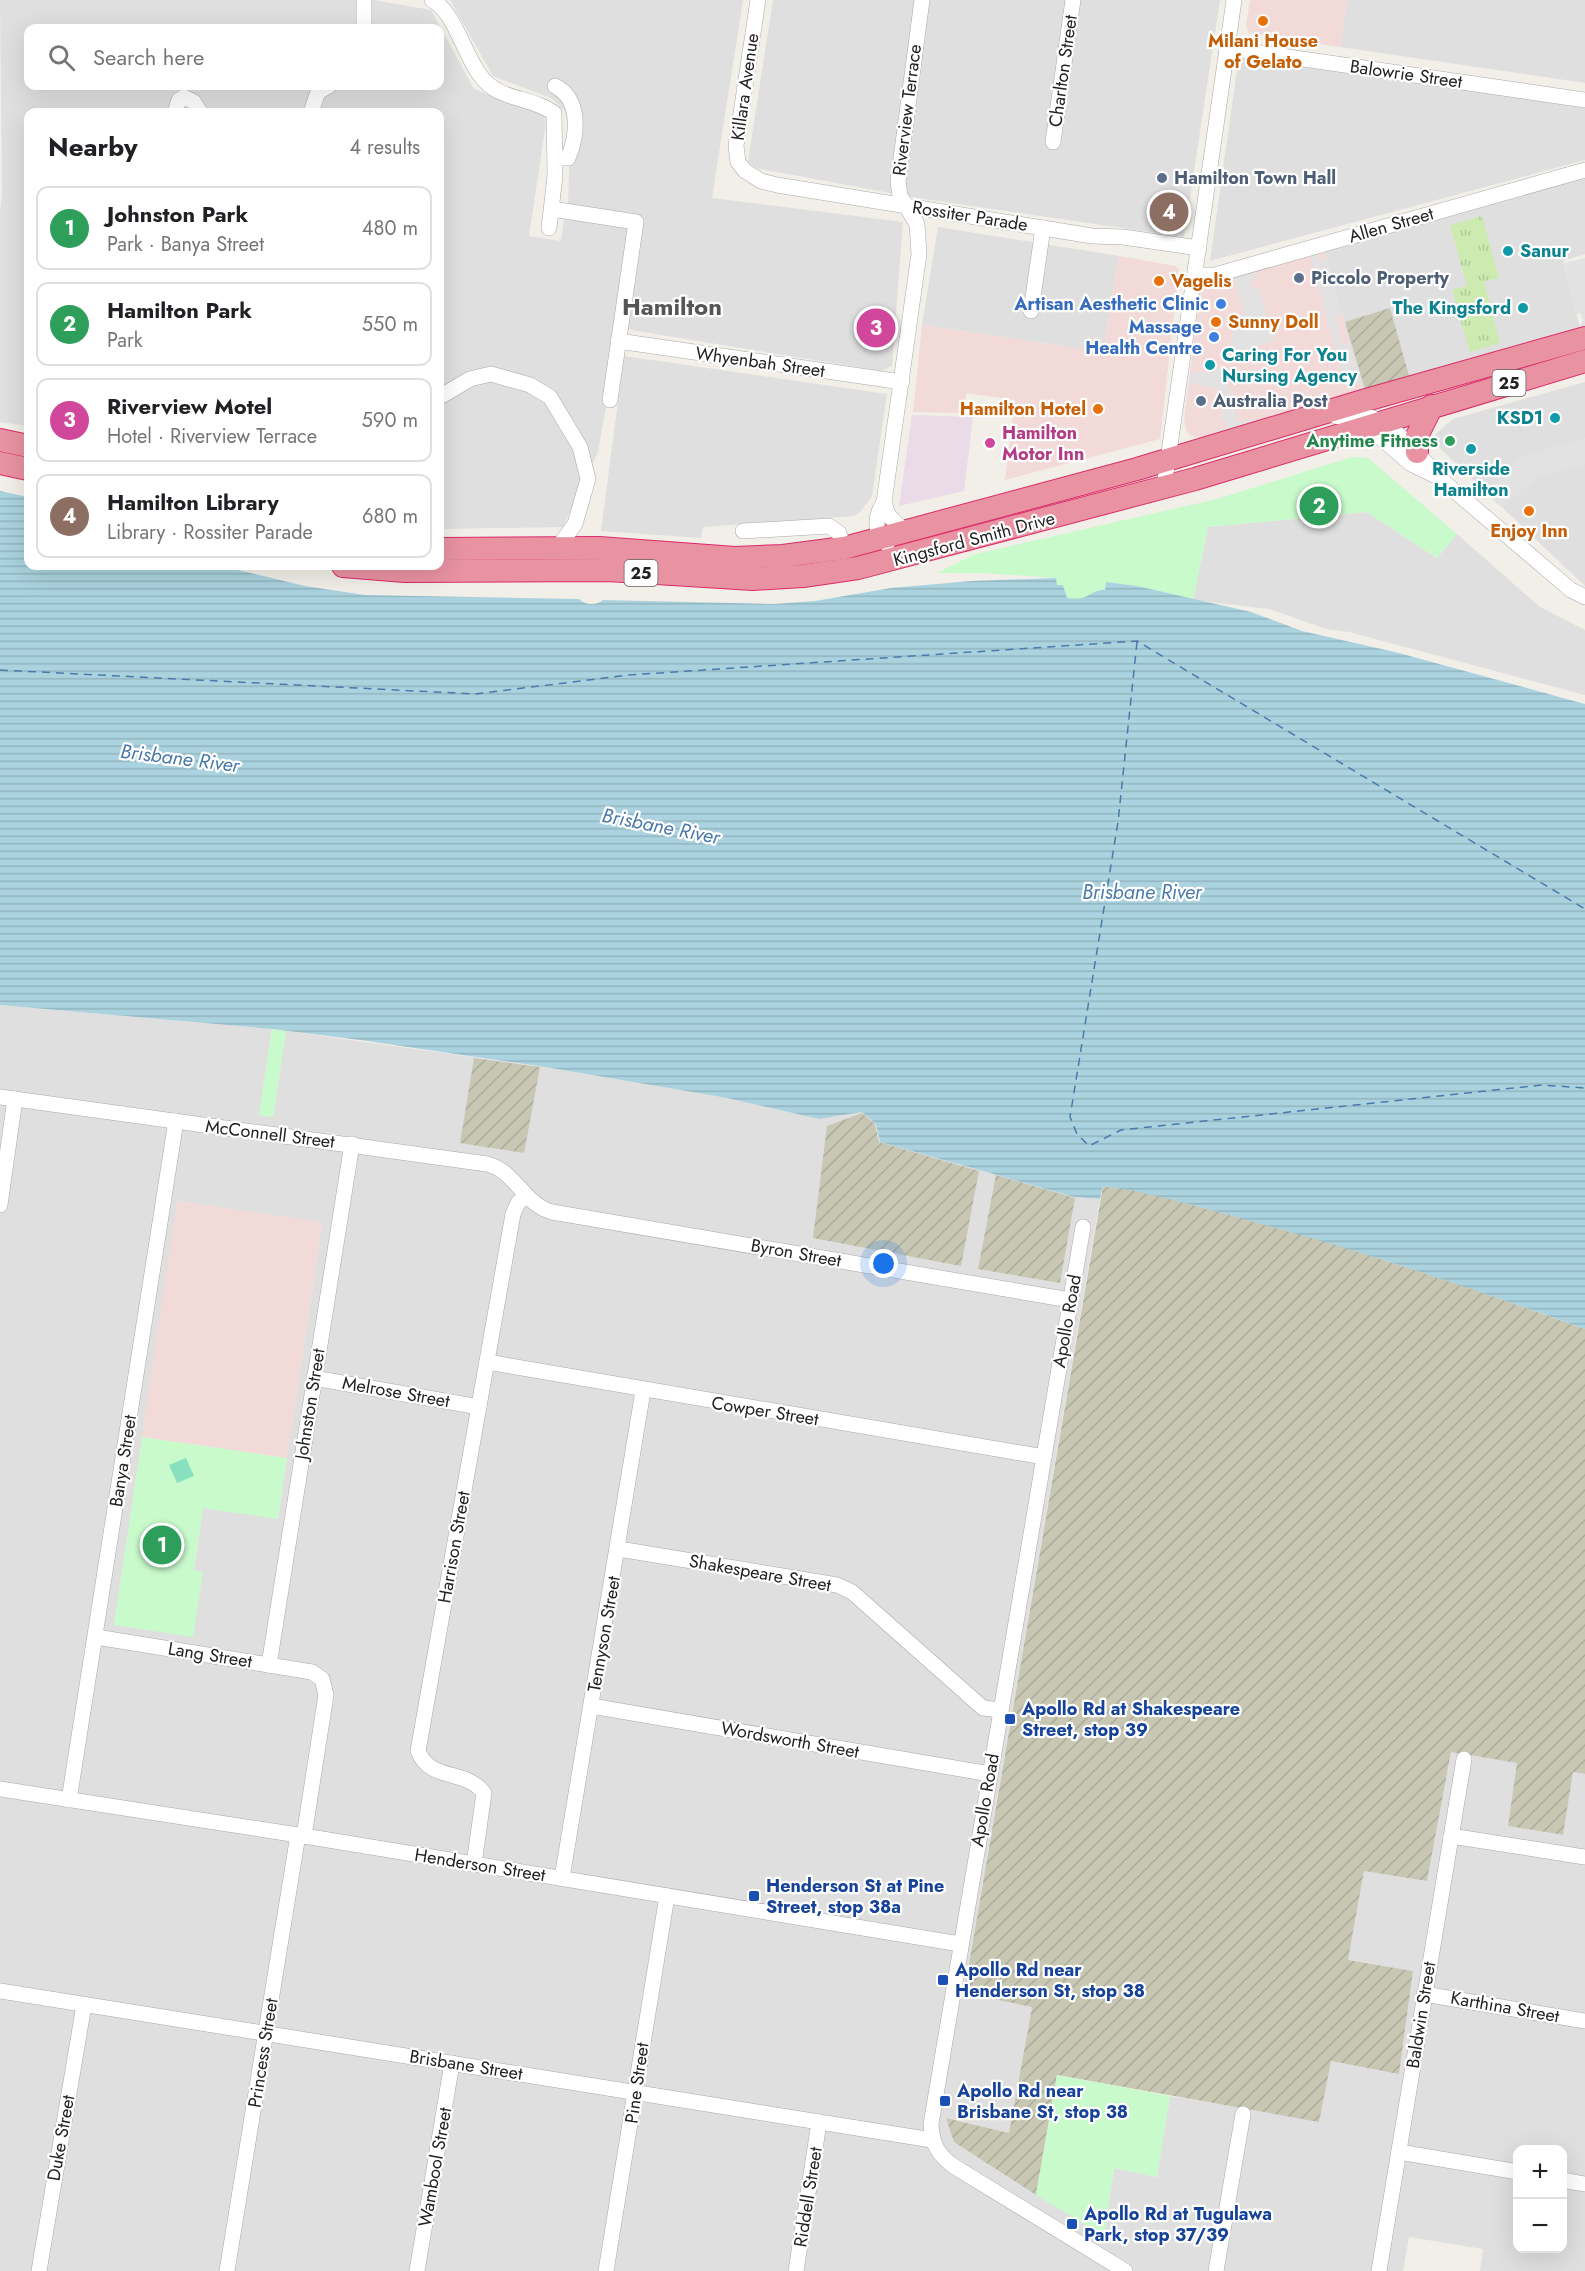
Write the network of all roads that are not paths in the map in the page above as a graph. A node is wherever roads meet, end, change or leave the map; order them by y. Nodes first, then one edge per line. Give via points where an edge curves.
1 (364, 0) edge
2 (432, 0) edge
3 (758, 0) edge
4 (922, 0) edge
5 (1073, 0) edge
6 (1234, 0) edge
7 (364, 24) edge
8 (1227, 48) junction
9 (555, 86) dead end
10 (322, 90) edge
11 (1585, 100) edge
12 (176, 108) edge
13 (198, 108) edge
14 (312, 108) edge
15 (1053, 142) dead end
16 (555, 158) junction
17 (1585, 170) edge
18 (745, 171) joint
19 (907, 206) junction
20 (552, 209) junction
21 (549, 228) dead end
22 (1043, 228) junction
23 (1199, 248) junction
24 (1196, 275) junction
25 (1031, 311) dead end
26 (1585, 338) edge
27 (618, 341) junction
28 (1585, 362) edge
29 (902, 382) junction
30 (444, 393) edge
31 (610, 400) dead end
32 (1432, 406) junction
33 (1321, 413) junction
34 (1372, 424) junction
35 (0, 440) edge
36 (24, 445) edge
37 (1417, 452) junction
38 (1168, 460) junction
39 (0, 463) edge
40 (24, 468) edge
41 (1437, 476) junction
42 (1164, 487) junction
43 (884, 501) junction
44 (575, 524) junction
45 (743, 531) dead end
46 (906, 532) junction
47 (881, 538) junction
48 (558, 547) junction
49 (585, 547) junction
50 (844, 548) junction
51 (444, 549) edge
52 (936, 549) junction
53 (393, 570) edge
54 (1585, 597) edge
55 (7, 1098) edge
56 (176, 1121) junction
57 (352, 1144) junction
58 (526, 1196) junction
59 (0, 1205) edge
60 (1083, 1227) dead end
61 (1070, 1300) junction
62 (487, 1362) junction
63 (314, 1378) junction
64 (644, 1391) junction
65 (479, 1407) junction
66 (1044, 1457) junction
67 (618, 1549) junction
68 (96, 1637) junction
69 (269, 1665) junction
70 (321, 1679) joint
71 (591, 1706) junction
72 (1001, 1710) junction
73 (1464, 1760) dead end
74 (990, 1774) junction
75 (0, 1789) edge
76 (69, 1800) junction
77 (301, 1835) junction
78 (1451, 1836) junction
79 (1585, 1857) edge
80 (474, 1864) junction
81 (562, 1878) junction
82 (667, 1896) junction
83 (960, 1944) junction
84 (0, 1991) edge
85 (1424, 1994) junction
86 (84, 2005) junction
87 (1585, 2021) edge
88 (268, 2032) junction
89 (452, 2063) junction
90 (635, 2092) junction
91 (1243, 2114) dead end
92 (819, 2123) junction
93 (932, 2140) junction
94 (1399, 2152) junction
95 (1513, 2171) edge
96 (1567, 2181) edge
97 (1585, 2184) edge
98 (39, 2271) edge
99 (227, 2271) edge
100 (417, 2271) edge
101 (606, 2271) edge
102 (796, 2271) edge
103 (1125, 2271) edge
104 (1216, 2271) edge
105 (1379, 2271) edge

1 - 7 street
2 - 16 street via 442,8 488,84 554,113
3 - 18 street, Killara Avenue via 737,135 737,158
4 - 19 street, Riverview Terrace via 898,171 899,192
5 - 15 street, Charlton Street
6 - 8 street
8 - 11 street, Balowrie Street
8 - 23 street
9 - 16 street via 571,101 575,130 568,158
10 - 14 street
12 - 13 street via 185,97
16 - 20 street
17 - 24 street, Allen Street via 1215,274
18 - 19 street, Rossiter Parade via 777,185
19 - 22 street, Rossiter Parade
19 - 29 street, Riverview Terrace via 916,222 919,242
20 - 21 street
20 - 27 street via 636,222
22 - 23 street, Rossiter Parade
22 - 25 street
23 - 24 street
24 - 38 street
26 - 33 highway, Kingsford Smith Drive / 25
27 - 29 street, Whyenbah Street
27 - 31 street
28 - 32 highway, Kingsford Smith Drive / 25
29 - 43 street, Riverview Terrace
30 - 44 street via 470,379 491,374 548,394 577,442 586,466 587,488
32 - 34 highway, Kingsford Smith Drive / 25
32 - 37 highway via 1417,436
33 - 34 street via 1344,418 1365,416
33 - 38 highway, Kingsford Smith Drive / 25
34 - 37 street
34 - 41 street via 1373,431 1411,464
34 - 42 highway, Kingsford Smith Drive / 25
35 - 36 highway
37 - 41 street
38 - 42 street
38 - 46 highway, Kingsford Smith Drive / 25
39 - 40 highway
41 - 54 street via 1571,590
42 - 52 highway, Kingsford Smith Drive / 25
43 - 46 street via 888,515
43 - 47 street, Riverview Terrace via 877,515
44 - 48 street
44 - 49 street
45 - 50 street via 829,526 839,532
46 - 47 highway, Kingsford Smith Drive / 25
47 - 50 highway, Kingsford Smith Drive / 25
47 - 52 street via 895,547 913,544
48 - 49 highway, Kingsford Smith Drive / 25
48 - 51 highway, Kingsford Smith Drive / 25
49 - 50 highway, Kingsford Smith Drive / 25 via 735,558
52 - 53 highway, Kingsford Smith Drive / 25 via 858,568 761,579 608,570
55 - 56 street, McConnell Street
55 - 59 street
56 - 57 street, McConnell Street
56 - 68 street, Banya Street
57 - 58 street, McConnell Street via 496,1166
57 - 63 street, Johnston Street
58 - 61 street, Byron Street via 536,1206 552,1212
58 - 62 street, Harrison Street via 513,1214
60 - 61 street, Apollo Road
61 - 66 street, Apollo Road
62 - 64 street, Cowper Street
62 - 65 street, Harrison Street
63 - 65 street, Melrose Street
63 - 69 street, Johnston Street
64 - 66 street, Cowper Street
64 - 67 street, Tennyson Street
65 - 80 street, Harrison Street via 418,1751 429,1768 474,1783 484,1793
66 - 72 street, Apollo Road
67 - 71 street, Tennyson Street
67 - 72 street, Shakespeare Street via 837,1585 852,1592 983,1708
68 - 69 street, Lang Street
68 - 76 street, Banya Street
69 - 70 street, Lang Street via 312,1672
70 - 77 street, Princess Street via 326,1695
71 - 74 street, Wordsworth Street
71 - 81 street, Tennyson Street
72 - 74 street, Apollo Road
73 - 78 street, Baldwin Street
74 - 83 street, Apollo Road
75 - 76 street, Henderson Street
76 - 77 street, Henderson Street
77 - 80 street, Henderson Street
77 - 88 street, Princess Street
78 - 79 street
78 - 85 street, Baldwin Street
80 - 81 street, Henderson Street
81 - 82 street, Henderson Street
82 - 83 street, Henderson Street
82 - 90 street, Pine Street
83 - 93 street, Apollo Road via 931,2124
84 - 86 street, Brisbane Street
85 - 87 street, Karthina Street
85 - 94 street, Baldwin Street
86 - 88 street, Brisbane Street
86 - 98 street, Duke Street
88 - 89 street, Brisbane Street
88 - 99 street, Princess Street
89 - 90 street, Brisbane Street
89 - 100 street, Wambool Street
90 - 92 street, Brisbane Street
90 - 101 street, Pine Street
91 - 104 street
92 - 93 street, Brisbane Street
92 - 102 street, Riddell Street
93 - 103 street via 944,2159
94 - 95 street
94 - 105 street, Baldwin Street
96 - 97 street

